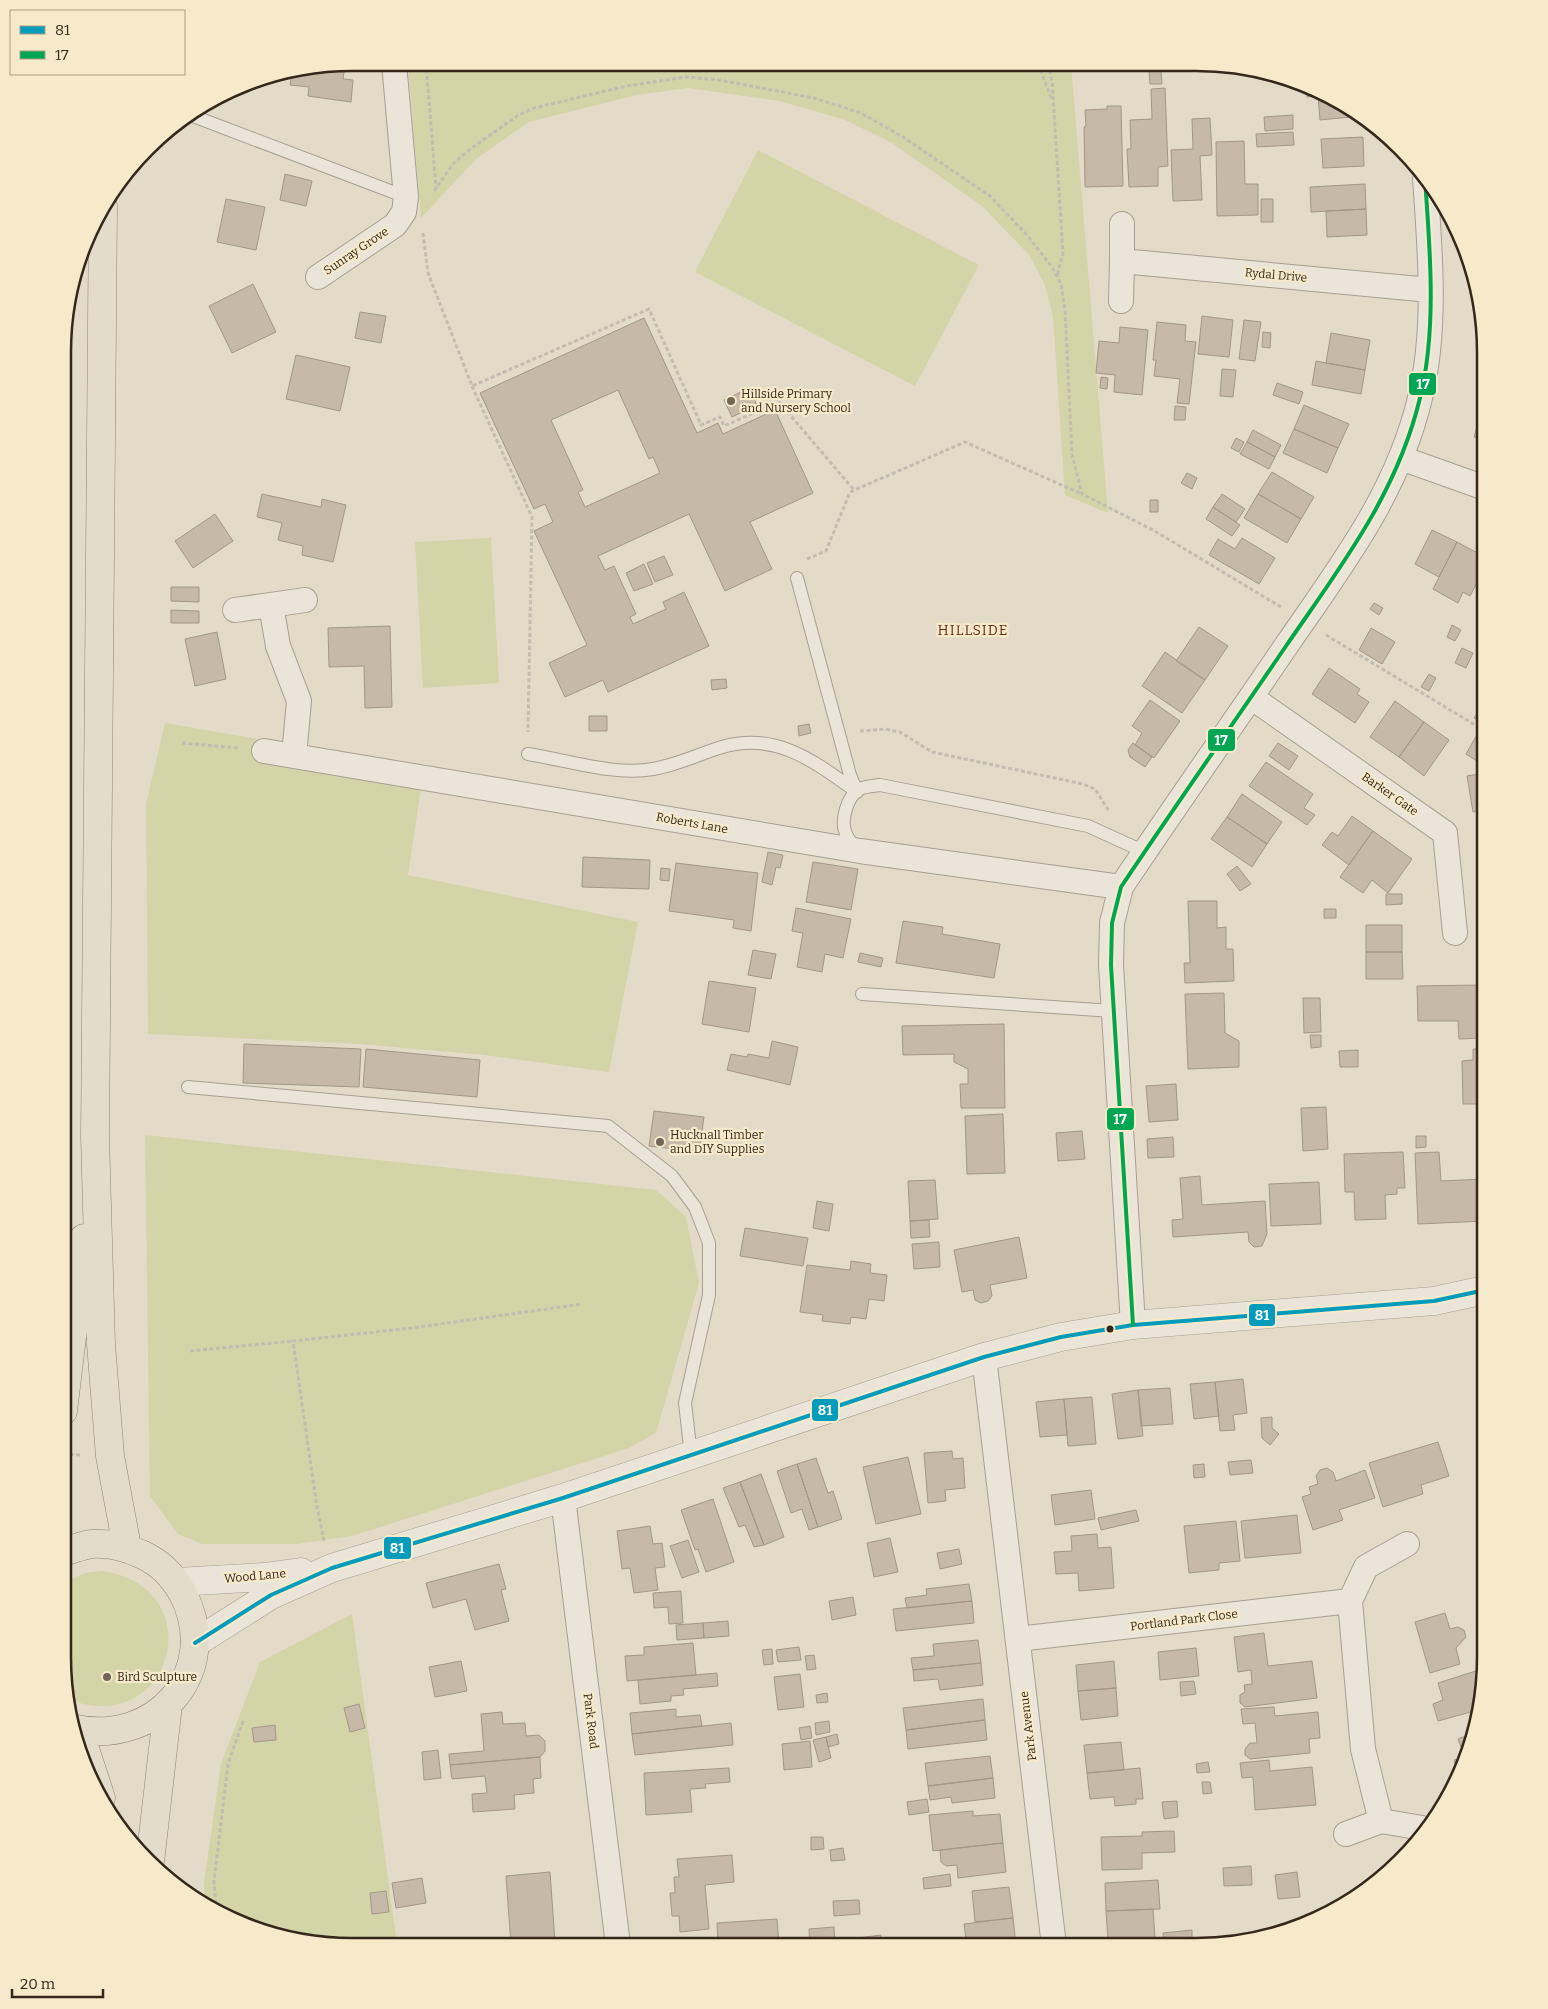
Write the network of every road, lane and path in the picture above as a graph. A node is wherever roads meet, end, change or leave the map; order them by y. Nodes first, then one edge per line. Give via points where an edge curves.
1 (395, 71) edge
2 (427, 71) edge
3 (1041, 71) edge
4 (1049, 71) edge
5 (1053, 103) junction
6 (198, 118) edge
7 (436, 188) junction
8 (1426, 191) edge
9 (406, 210) junction
10 (103, 223) edge
11 (1122, 224) dead end
12 (1122, 260) junction
13 (318, 277) dead end
14 (1057, 277) junction
15 (1430, 290) junction
16 (1121, 301) dead end
17 (472, 386) junction
18 (1401, 458) junction
19 (1477, 485) edge
20 (854, 490) junction
21 (1082, 494) junction
22 (797, 578) joint
23 (305, 600) dead end
24 (271, 605) junction
25 (235, 610) dead end
26 (1303, 621) junction
27 (1251, 697) junction
28 (1477, 726) edge
29 (840, 734) junction
30 (182, 742) dead end
31 (264, 751) joint
32 (528, 754) joint
33 (294, 756) junction
34 (857, 792) junction
35 (1139, 849) junction
36 (860, 851) junction
37 (1121, 887) junction
38 (1455, 933) dead end
39 (862, 994) dead end
40 (1113, 1011) junction
41 (188, 1087) dead end
42 (95, 1138) junction
43 (1477, 1292) edge
44 (582, 1304) dead end
45 (1133, 1325) junction
46 (293, 1341) junction
47 (190, 1351) dead end
48 (984, 1357) junction
49 (71, 1358) edge
50 (691, 1455) junction
51 (563, 1498) junction
52 (1407, 1544) dead end
53 (127, 1547) junction
54 (71, 1550) edge
55 (332, 1568) junction
56 (177, 1582) junction
57 (1350, 1601) junction
58 (1018, 1639) junction
59 (195, 1643) junction
60 (168, 1705) junction
61 (243, 1721) dead end
62 (81, 1729) edge
63 (1381, 1821) junction
64 (1419, 1828) edge
65 (1346, 1834) dead end
66 (151, 1852) edge
67 (215, 1902) edge
68 (617, 1938) edge
69 (1053, 1938) edge

1 - 9 street
2 - 7 path
3 - 5 path
4 - 5 path
5 - 14 path via 1063,253
6 - 9 lane
7 - 9 path
7 - 14 path via 452,164 469,150 498,128 534,108 627,86 686,77 728,82 814,98 861,113 903,137 990,196 1027,235
8 - 15 street
9 - 13 street, Sunray Grove
9 - 17 path
10 - 42 main road
11 - 12 street
12 - 15 street, Rydal Drive
12 - 16 street
14 - 21 path via 1065,310 1072,454
15 - 18 street via 1428,350 1420,397
17 - 20 path via 650,309 701,425 720,417 724,426 779,402
17 - 32 path via 532,516
18 - 19 street
18 - 26 street via 1365,532
20 - 21 path via 966,442
20 - 22 path via 850,492 826,551 792,565
21 - 26 path via 1153,530
22 - 29 lane
23 - 24 street
24 - 25 street
24 - 33 street via 278,646 299,701
26 - 27 street
26 - 28 path
27 - 35 street
27 - 38 street, Barker Gate via 1445,833
29 - 34 lane
29 - 35 path via 885,729 900,732 932,752 1083,784 1095,789
30 - 31 path
31 - 33 street, Roberts Lane
32 - 34 lane via 622,770 652,770 728,745 760,742 799,754
33 - 36 street, Roberts Lane
34 - 35 lane via 860,788 880,785 1088,826
34 - 36 lane via 851,798 843,821 846,835
35 - 37 street
36 - 37 street, Roberts Lane
37 - 40 street via 1112,923
39 - 40 lane
40 - 45 street
41 - 50 lane via 608,1126 672,1176 696,1207 709,1243 709,1295 685,1403
42 - 49 main road
42 - 53 main road via 101,1344 110,1456
43 - 45 street, Wood Lane via 1434,1301
44 - 46 path
45 - 48 street, Wood Lane via 1061,1336
46 - 47 path
46 - 55 path via 316,1501
48 - 50 street, Wood Lane
48 - 58 street, Park Avenue
50 - 51 street, Wood Lane
51 - 55 street, Wood Lane
51 - 68 street, Park Road
52 - 57 street via 1366,1567
53 - 54 main road via 92,1544
53 - 56 main road via 155,1560
55 - 56 street, Wood Lane via 264,1577
55 - 59 street, Wood Lane via 271,1594
56 - 59 main road via 191,1610
57 - 58 street, Portland Park Close
57 - 63 street via 1363,1749
58 - 69 street, Park Avenue
59 - 60 main road via 188,1676
60 - 62 main road via 148,1720 124,1730
60 - 66 main road
61 - 67 path via 228,1764 214,1881
63 - 64 street
63 - 65 street

